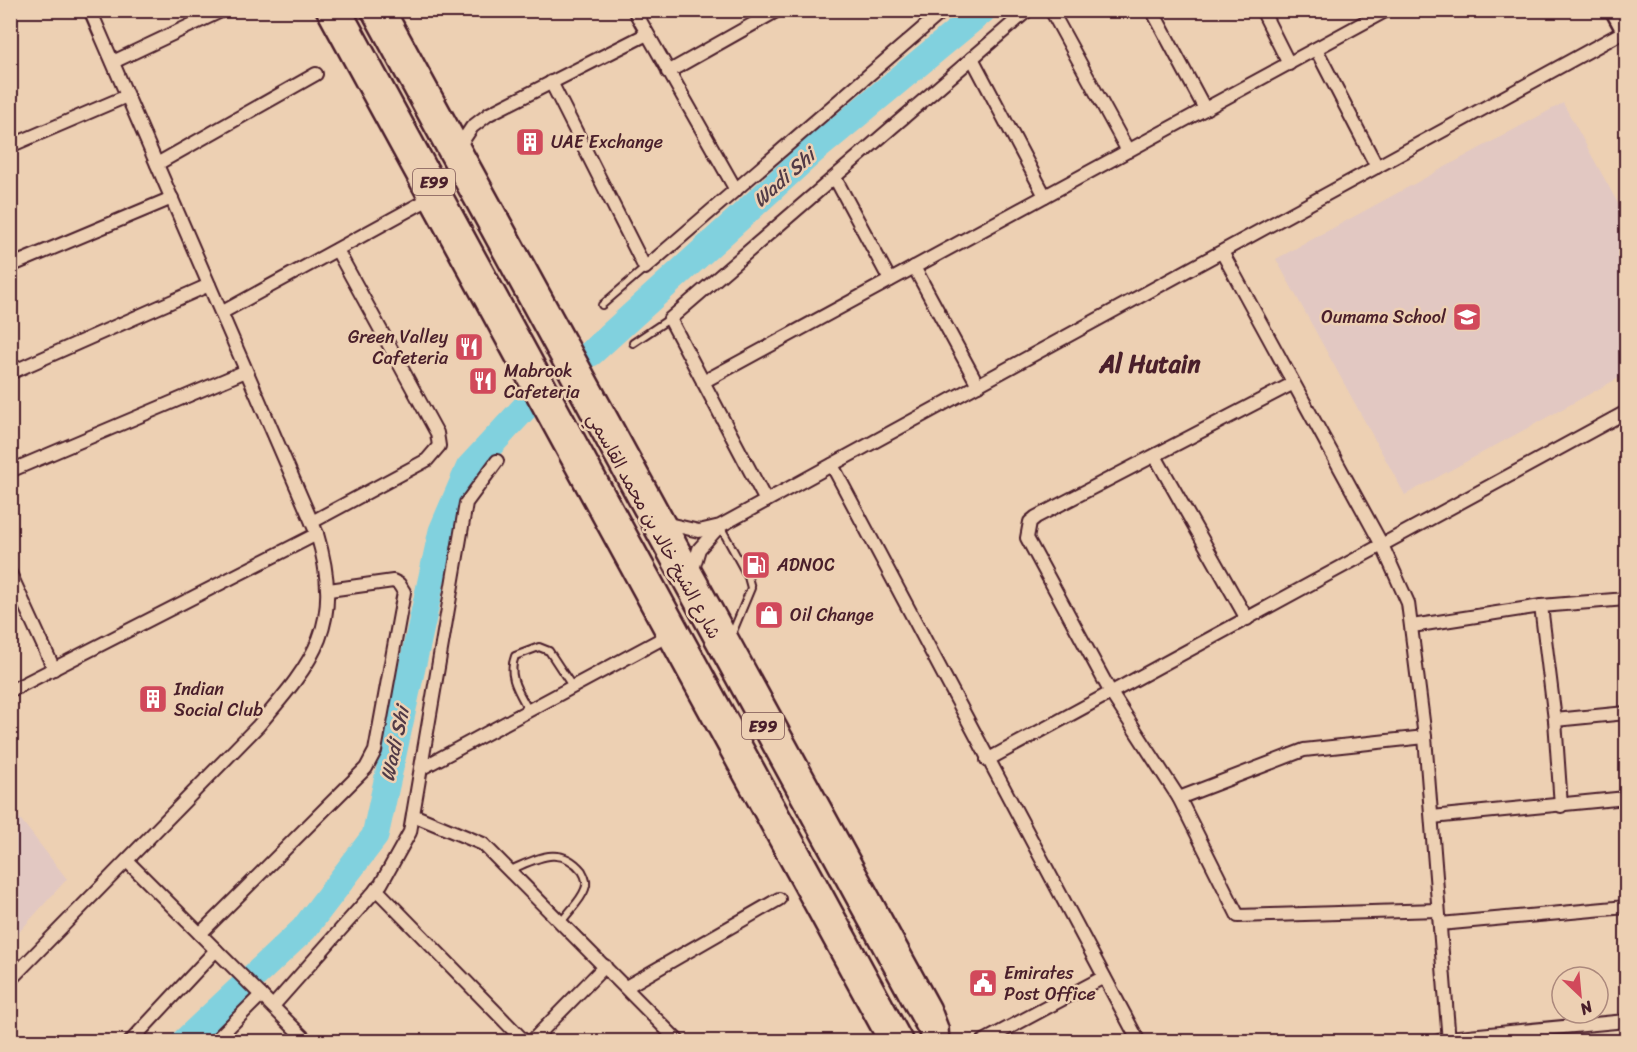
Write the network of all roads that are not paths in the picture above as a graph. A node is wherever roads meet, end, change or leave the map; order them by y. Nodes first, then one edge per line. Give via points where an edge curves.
1 (90, 10) edge
2 (223, 10) edge
3 (324, 10) edge
4 (340, 10) edge
5 (372, 10) edge
6 (387, 10) edge
7 (634, 10) edge
8 (750, 10) edge
9 (778, 10) edge
10 (944, 10) edge
11 (1028, 10) edge
12 (1051, 10) edge
13 (1152, 10) edge
14 (1262, 10) edge
15 (1387, 10) edge
16 (1613, 10) edge
17 (756, 22) junction
18 (1626, 33) edge
19 (647, 34) junction
20 (1316, 49) junction
21 (972, 58) junction
22 (113, 63) junction
23 (1289, 64) junction
24 (668, 72) junction
25 (316, 74) dead end
26 (552, 82) junction
27 (127, 96) junction
28 (1205, 109) junction
29 (460, 145) junction
30 (10, 146) edge
31 (1128, 151) junction
32 (157, 164) junction
33 (1377, 167) junction
34 (835, 178) junction
35 (736, 190) junction
36 (1045, 196) junction
37 (172, 198) junction
38 (428, 200) junction
39 (337, 250) junction
40 (1222, 252) junction
41 (10, 266) edge
42 (914, 267) junction
43 (645, 268) junction
44 (890, 280) junction
45 (209, 285) junction
46 (602, 305) dead end
47 (221, 313) junction
48 (670, 319) junction
49 (633, 344) dead end
50 (246, 371) junction
51 (10, 373) edge
52 (703, 382) junction
53 (1293, 384) junction
54 (978, 385) junction
55 (1626, 412) edge
56 (612, 436) junction
57 (1155, 456) junction
58 (497, 461) dead end
59 (832, 465) junction
60 (10, 471) edge
61 (766, 501) junction
62 (668, 524) junction
63 (720, 526) junction
64 (314, 528) junction
65 (1382, 545) junction
66 (631, 557) junction
67 (693, 569) junction
68 (10, 573) edge
69 (329, 590) junction
70 (1624, 597) edge
71 (1540, 606) junction
72 (1247, 619) junction
73 (1412, 626) junction
74 (667, 636) junction
75 (730, 637) junction
76 (54, 669) junction
77 (573, 687) junction
78 (10, 692) edge
79 (1111, 693) junction
80 (529, 711) junction
81 (1626, 712) edge
82 (1555, 720) junction
83 (1425, 737) junction
84 (787, 756) junction
85 (987, 760) junction
86 (422, 768) junction
87 (1179, 798) junction
88 (1626, 798) edge
89 (1561, 806) junction
90 (414, 814) junction
91 (1432, 817) junction
92 (127, 861) junction
93 (508, 870) junction
94 (376, 889) junction
95 (779, 899) dead end
96 (1626, 907) edge
97 (1438, 910) junction
98 (560, 924) junction
99 (1440, 924) junction
100 (200, 934) junction
101 (216, 950) junction
102 (848, 952) junction
103 (605, 966) junction
104 (1104, 977) junction
105 (10, 980) edge
106 (626, 987) junction
107 (261, 995) junction
108 (273, 1006) junction
109 (1626, 1021) edge
110 (1444, 1040) edge
111 (130, 1041) edge
112 (214, 1041) edge
113 (308, 1041) edge
114 (525, 1041) edge
115 (531, 1041) edge
116 (679, 1041) edge
117 (887, 1041) edge
118 (902, 1041) edge
119 (936, 1041) edge
120 (941, 1041) edge
121 (982, 1041) edge
122 (1139, 1041) edge

1 - 22 street
2 - 22 street
3 - 38 street
4 - 66 highway, شارع الشيخ خالد بن محمد القاسمي / E99 via 565,422
5 - 56 highway, شارع الشيخ خالد بن محمد القاسمي / E99 via 590,409
6 - 29 street
7 - 19 street
8 - 17 street
9 - 17 street
10 - 35 street
11 - 21 street
12 - 31 street
13 - 28 street
14 - 23 street
15 - 20 street
16 - 18 street
17 - 24 street
18 - 33 street
19 - 24 street
19 - 26 street
20 - 23 street
20 - 33 street
21 - 34 street
21 - 36 street
22 - 27 street
23 - 28 street
24 - 35 street
25 - 32 street
26 - 29 street via 480,120
26 - 43 street
27 - 30 street
27 - 32 street
28 - 31 street
29 - 56 street
31 - 36 street
32 - 37 street
33 - 40 street
34 - 44 street
34 - 48 street
35 - 43 street
36 - 42 street
37 - 41 street
37 - 45 street
38 - 39 street
38 - 66 street
39 - 47 street
39 - 64 street via 437,433 439,446 427,460
40 - 53 street
40 - 54 street
42 - 44 street
42 - 54 street
43 - 46 lane
44 - 52 street
45 - 47 street
45 - 51 street
47 - 50 street
48 - 49 lane
48 - 52 street
50 - 60 street
50 - 64 street
52 - 61 street
53 - 57 street
53 - 65 street
54 - 59 street
55 - 65 street
56 - 62 street
56 - 84 highway, شارع الشيخ خالد بن محمد القاسمي / E99
57 - 72 street
57 - 79 street via 1036,517 1028,529 1031,548
58 - 86 street via 466,503
59 - 61 street
59 - 85 street
61 - 63 street
62 - 63 street via 699,531
62 - 67 street
63 - 67 street via 699,549
63 - 75 lane via 751,588
64 - 69 street via 326,564
64 - 76 street
65 - 72 street
65 - 73 street via 1408,603
66 - 74 street
66 - 102 highway, شارع الشيخ خالد بن محمد القاسمي / E99
67 - 75 street
68 - 76 street
69 - 92 street via 323,632 312,659 290,689
69 - 100 street via 393,581 404,592 375,751 366,768
70 - 71 street
71 - 73 street
71 - 82 street
72 - 79 street
73 - 83 street
74 - 77 street
74 - 102 street
75 - 84 street
76 - 78 street
77 - 80 street
77 - 80 lane via 549,651 539,647 516,656 511,667 513,680
79 - 85 street
79 - 87 street
80 - 86 street
81 - 82 street
82 - 89 street
83 - 87 street via 1304,750
83 - 91 street
84 - 119 highway, شارع الشيخ خالد بن محمد القاسمي / E99
84 - 120 street via 932,1007
85 - 104 street
86 - 90 street
87 - 97 street via 1238,916
88 - 89 street
89 - 91 street
90 - 93 street via 483,844
90 - 94 street via 410,832
91 - 97 street
92 - 100 street
92 - 105 street
93 - 98 street
93 - 98 lane via 542,857 561,855 575,862 586,876 586,888
94 - 108 street
94 - 114 street
95 - 106 street
96 - 99 street
97 - 99 street
98 - 103 street
99 - 110 street
100 - 101 street
101 - 107 street
101 - 111 street
102 - 117 street
102 - 118 highway, شارع الشيخ خالد بن محمد القاسمي / E99
103 - 106 street
103 - 115 street
104 - 121 street
104 - 122 street
106 - 116 street
107 - 108 street
107 - 112 street
108 - 113 street
109 - 110 street

